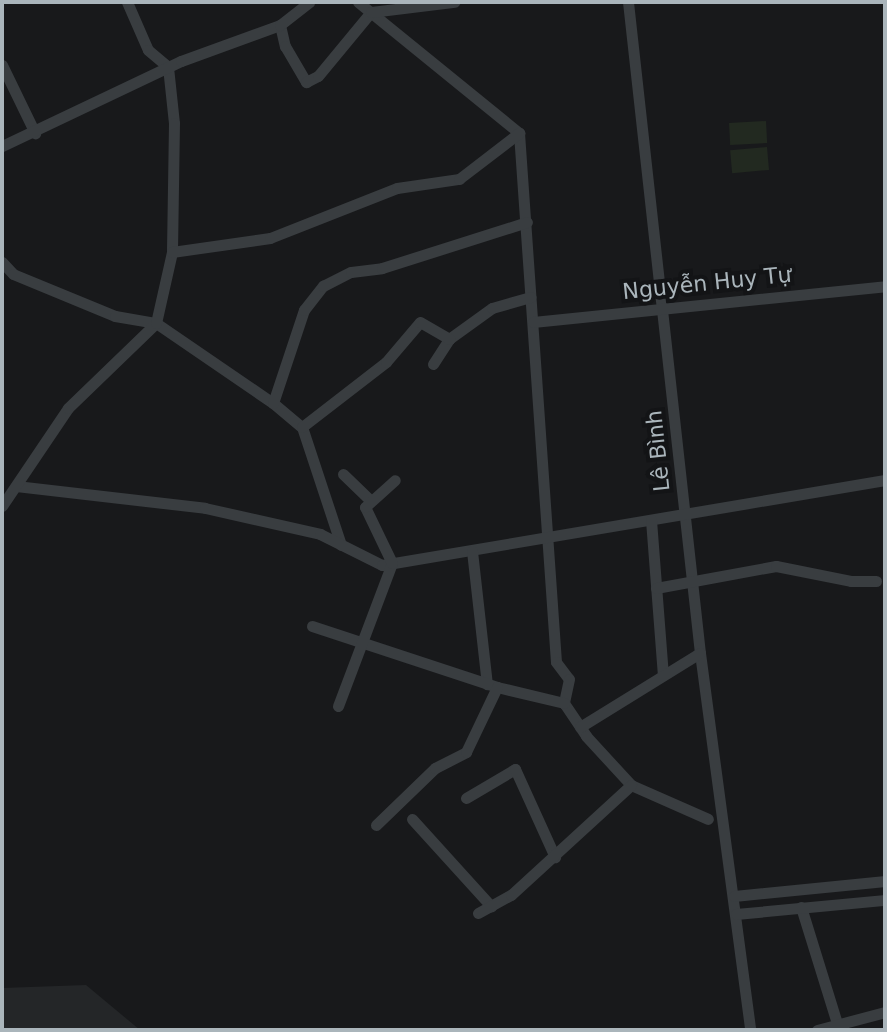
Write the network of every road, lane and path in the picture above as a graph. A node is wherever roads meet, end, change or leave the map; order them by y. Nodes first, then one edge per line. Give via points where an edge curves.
1 (127, 2) edge
2 (309, 2) edge
3 (358, 2) edge
4 (454, 2) edge
5 (628, 2) edge
6 (371, 12) junction
7 (280, 25) junction
8 (2, 65) edge
9 (168, 67) junction
10 (35, 133) junction
11 (519, 133) junction
12 (2, 146) edge
13 (527, 222) junction
14 (172, 252) junction
15 (2, 262) edge
16 (885, 286) edge
17 (530, 297) junction
18 (662, 307) junction
19 (533, 322) junction
20 (156, 323) junction
21 (449, 339) junction
22 (433, 364) dead end
23 (273, 403) junction
24 (302, 427) junction
25 (343, 474) dead end
26 (395, 480) dead end
27 (885, 480) edge
28 (16, 486) junction
29 (369, 499) junction
30 (2, 506) edge
31 (685, 514) junction
32 (651, 520) junction
33 (550, 536) junction
34 (341, 545) junction
35 (472, 551) junction
36 (392, 563) junction
37 (692, 581) junction
38 (876, 581) dead end
39 (656, 588) junction
40 (312, 626) dead end
41 (359, 641) junction
42 (700, 653) junction
43 (663, 675) junction
44 (492, 685) junction
45 (564, 703) junction
46 (338, 706) dead end
47 (580, 727) junction
48 (631, 785) junction
49 (466, 798) dead end
50 (412, 819) dead end
51 (708, 819) dead end
52 (376, 825) dead end
53 (555, 857) junction
54 (885, 881) edge
55 (734, 896) junction
56 (885, 900) edge
57 (491, 906) junction
58 (801, 907) junction
59 (478, 913) dead end
60 (736, 914) junction
61 (885, 1012) edge
62 (838, 1026) edge
63 (750, 1030) edge
64 (817, 1030) edge

1 - 9 street via 148,50
2 - 7 street
3 - 6 street
4 - 6 street
5 - 18 street, Lê Bình
6 - 7 street via 318,76 306,82 285,46
6 - 11 street
7 - 9 street
8 - 10 street
9 - 10 street
9 - 14 street via 174,123
10 - 12 street
11 - 13 street
11 - 14 street via 459,179 397,188 270,238
13 - 17 street
13 - 23 street via 382,268 351,272 323,286 304,310
14 - 20 street
15 - 20 street via 13,274 115,316
16 - 18 street, Nguyễn Huy Tự
17 - 19 street
17 - 21 street via 492,308
18 - 19 street, Nguyễn Huy Tự
18 - 31 street, Lê Bình
19 - 33 street
20 - 23 street
20 - 28 street via 68,408
21 - 22 street
21 - 24 street via 420,322 386,362
23 - 24 street
24 - 34 street
25 - 29 street
26 - 29 street
27 - 31 street
28 - 30 street
28 - 34 street via 205,508 320,534
29 - 36 street via 365,507
31 - 32 street
31 - 37 street, Lê Bình
32 - 33 street
32 - 39 street
33 - 35 street
33 - 45 street via 556,662 569,679
34 - 36 street via 382,565
35 - 36 street
35 - 44 street
36 - 41 street
37 - 38 street via 776,566
37 - 39 street
37 - 42 street, Lê Bình
39 - 43 street
40 - 41 street
41 - 44 street
41 - 46 street
42 - 43 street
42 - 55 street, Lê Bình
43 - 47 street
44 - 45 street
44 - 52 street via 466,752 435,768
45 - 47 street
47 - 48 street
48 - 51 street
48 - 53 street
49 - 53 street via 515,769
50 - 57 street
53 - 57 street
54 - 55 street
55 - 60 street, Lê Bình
56 - 58 street
57 - 59 street
58 - 60 street
58 - 62 street
60 - 63 street, Lê Bình
61 - 62 street
62 - 64 street

